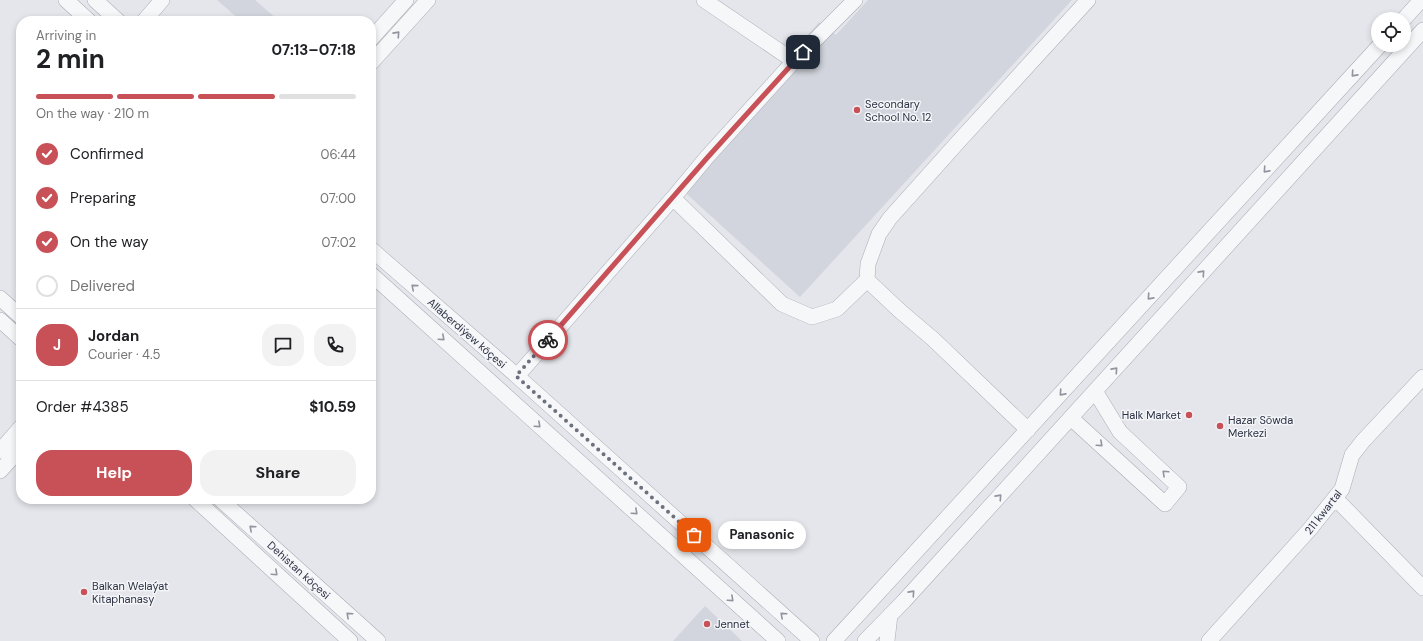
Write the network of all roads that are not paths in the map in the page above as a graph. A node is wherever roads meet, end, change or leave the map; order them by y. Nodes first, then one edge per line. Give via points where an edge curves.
1 (66, 0) edge
2 (95, 0) edge
3 (162, 0) edge
4 (406, 0) edge
5 (428, 0) edge
6 (704, 0) edge
7 (855, 0) edge
8 (1088, 0) edge
9 (1421, 0) edge
10 (1410, 12) edge
11 (84, 16) edge
12 (113, 16) edge
13 (148, 16) edge
14 (1423, 30) edge
15 (376, 33) edge
16 (1374, 52) edge
17 (376, 57) edge
18 (794, 61) junction
19 (672, 198) junction
20 (376, 253) edge
21 (376, 279) edge
22 (867, 280) junction
23 (0, 298) edge
24 (16, 312) edge
25 (0, 320) edge
26 (16, 334) edge
27 (516, 376) junction
28 (1423, 377) edge
29 (1095, 392) junction
30 (1071, 418) junction
31 (1028, 430) junction
32 (16, 433) edge
33 (0, 451) edge
34 (16, 454) edge
35 (0, 472) edge
36 (1335, 498) junction
37 (200, 504) edge
38 (226, 504) edge
39 (1423, 588) edge
40 (890, 615) junction
41 (350, 641) edge
42 (378, 641) edge
43 (778, 641) edge
44 (812, 641) edge
45 (824, 641) edge
46 (828, 641) edge
47 (834, 641) edge
48 (865, 641) edge
49 (887, 641) edge
50 (1209, 641) edge

1 - 11 street
2 - 12 street
3 - 13 street
4 - 15 street
17 -> 5 street
6 - 18 street
7 - 18 street
8 - 22 street via 890,218 879,234 868,264
9 - 10 street
29 -> 14 street
16 -> 31 street
18 - 19 street
19 - 22 street via 782,304 812,317 837,310
19 - 27 street
27 -> 20 street, Allaberdiýew köçesi
21 -> 43 street, Allaberdiýew köçesi
22 - 31 street
23 - 24 street
25 - 26 street
44 -> 27 street, Allaberdiýew köçesi
28 - 36 street, 211 kwartal via 1352,455 1342,489
29 - 30 street
30 -> 29 street via 1165,504 1179,487 1120,432
40 -> 30 street
31 - 47 street
32 - 33 street
34 - 35 street
36 - 39 street
36 - 50 street, 211 kwartal
37 -> 41 street, Dehistan köçesi
42 -> 38 street, Dehistan köçesi
40 - 48 street
40 - 49 street
45 - 46 street

